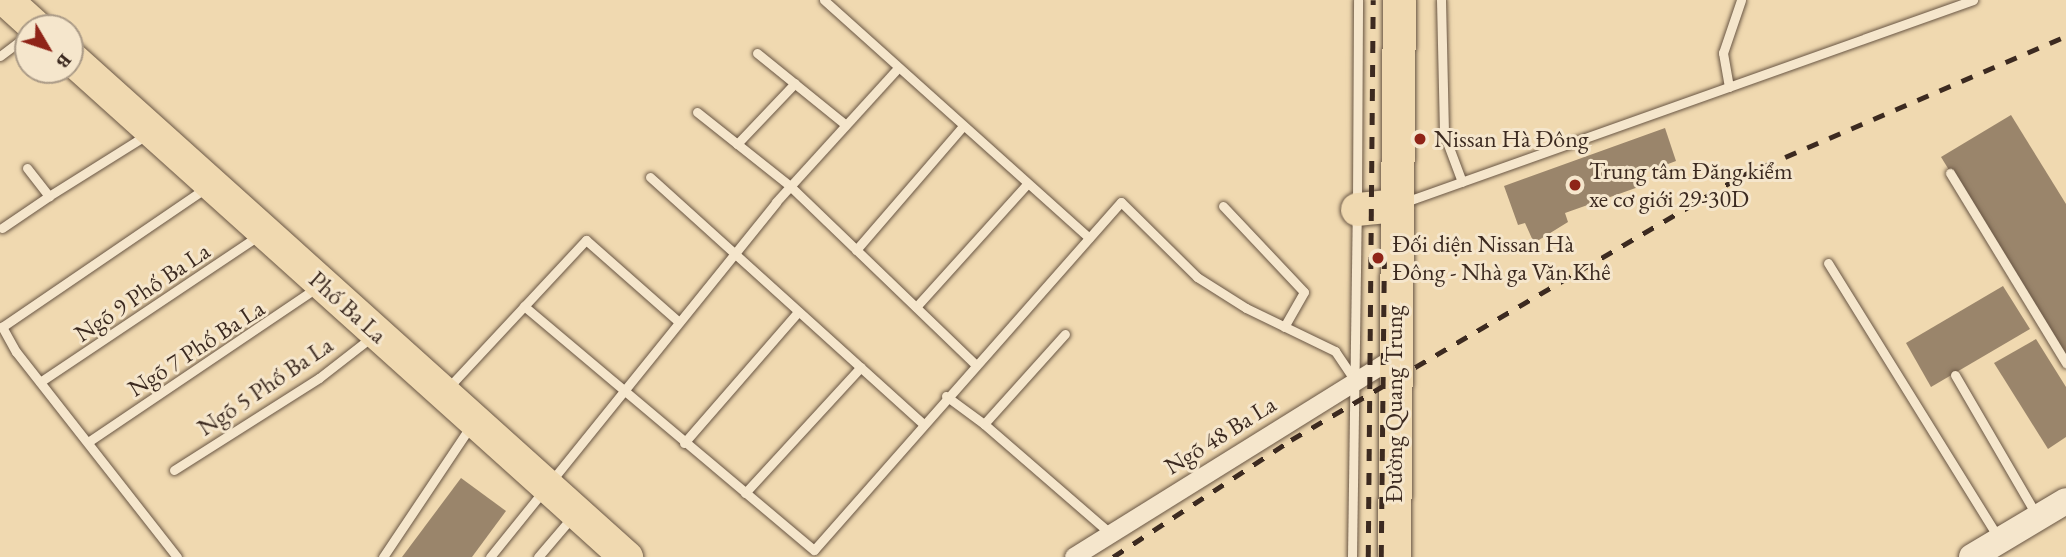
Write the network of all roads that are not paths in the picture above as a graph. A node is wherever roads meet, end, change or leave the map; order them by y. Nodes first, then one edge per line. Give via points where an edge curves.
1 (6, 0) edge
2 (824, 0) edge
3 (1357, 0) edge
4 (1399, 0) edge
5 (1441, 0) edge
6 (1741, 0) edge
7 (1973, 0) edge
8 (22, 14) edge
9 (757, 53) dead end
10 (897, 69) junction
11 (84, 70) edge
12 (795, 83) junction
13 (1729, 87) junction
14 (697, 112) dead end
15 (845, 125) junction
16 (962, 127) junction
17 (152, 131) junction
18 (737, 144) junction
19 (27, 168) dead end
20 (1950, 173) dead end
21 (650, 177) dead end
22 (1462, 182) junction
23 (212, 184) junction
24 (1027, 184) junction
25 (790, 186) junction
26 (50, 196) junction
27 (1397, 205) junction
28 (1223, 206) dead end
29 (1357, 209) junction
30 (2, 228) dead end
31 (265, 232) junction
32 (1089, 238) junction
33 (856, 250) junction
34 (734, 253) junction
35 (1828, 264) dead end
36 (323, 284) junction
37 (524, 306) junction
38 (916, 307) junction
39 (798, 312) junction
40 (678, 321) junction
41 (1, 327) edge
42 (1284, 327) junction
43 (377, 332) junction
44 (1065, 334) dead end
45 (1394, 358) junction
46 (2066, 363) edge
47 (975, 365) junction
48 (861, 368) junction
49 (1955, 375) dead end
50 (1354, 379) junction
51 (40, 382) junction
52 (621, 391) junction
53 (444, 393) junction
54 (946, 396) junction
55 (475, 420) junction
56 (922, 423) junction
57 (984, 424) junction
58 (88, 442) junction
59 (684, 443) junction
60 (174, 470) dead end
61 (545, 483) junction
62 (746, 494) junction
63 (2066, 501) edge
64 (577, 512) junction
65 (2038, 518) junction
66 (1111, 534) junction
67 (2000, 541) junction
68 (177, 557) edge
69 (383, 557) edge
70 (490, 557) edge
71 (538, 557) edge
72 (626, 557) edge
73 (1074, 557) edge
74 (1352, 557) edge
75 (1394, 557) edge
76 (1972, 557) edge

1 - 8 highway
2 - 10 lane
3 - 29 lane
4 - 27 highway, Đường Quang Trung
5 - 22 lane via 1444,134
6 - 13 lane via 1723,53
7 - 13 lane
9 - 12 lane
10 - 15 lane
10 - 16 lane
11 - 17 highway, Phố Ba La
12 - 15 lane
12 - 18 lane
13 - 22 lane
14 - 18 lane
15 - 25 lane
16 - 24 lane
16 - 33 lane
17 - 23 highway, Phố Ba La
17 - 26 lane
18 - 25 lane
19 - 26 lane
20 - 46 lane
21 - 34 lane
22 - 27 lane
23 - 31 highway, Phố Ba La
23 - 41 lane
24 - 32 lane
24 - 38 lane
25 - 33 lane
25 - 34 lane
26 - 30 lane
27 - 29 highway
27 - 45 highway, Đường Quang Trung
28 - 42 lane via 1304,292
29 - 50 lane
31 - 36 highway, Phố Ba La
31 - 51 lane, Ngõ 9 Phố Ba La
32 - 42 lane via 1121,202 1197,277
32 - 47 lane
33 - 38 lane
34 - 39 lane
34 - 40 lane
35 - 67 lane
36 - 43 highway, Phố Ba La
36 - 58 lane, Ngõ 7 Phố Ba La
37 - 40 lane via 586,240
37 - 52 lane
37 - 53 lane
38 - 47 lane
39 - 48 lane
39 - 59 lane
40 - 52 lane
41 - 51 lane
42 - 50 lane via 1335,351
43 - 53 highway, Phố Ba La
43 - 60 lane, Ngõ 5 Phố Ba La via 319,378
44 - 57 lane
45 - 50 street, Ngõ 48 Ba La
45 - 75 highway, Đường Quang Trung
47 - 54 lane
48 - 56 lane
48 - 62 lane
49 - 65 lane
50 - 66 street, Ngõ 48 Ba La
50 - 74 lane
51 - 58 lane
52 - 59 lane
52 - 61 lane
53 - 55 highway, Phố Ba La
54 - 56 lane
54 - 57 lane
55 - 61 highway, Phố Ba La
55 - 69 lane
56 - 62 lane via 814,550
57 - 66 lane
58 - 68 lane
59 - 62 lane
61 - 64 highway, Phố Ba La
61 - 70 lane
63 - 65 street
64 - 71 lane
64 - 72 highway, Phố Ba La
65 - 67 street
66 - 73 street, Ngõ 48 Ba La
67 - 76 street

